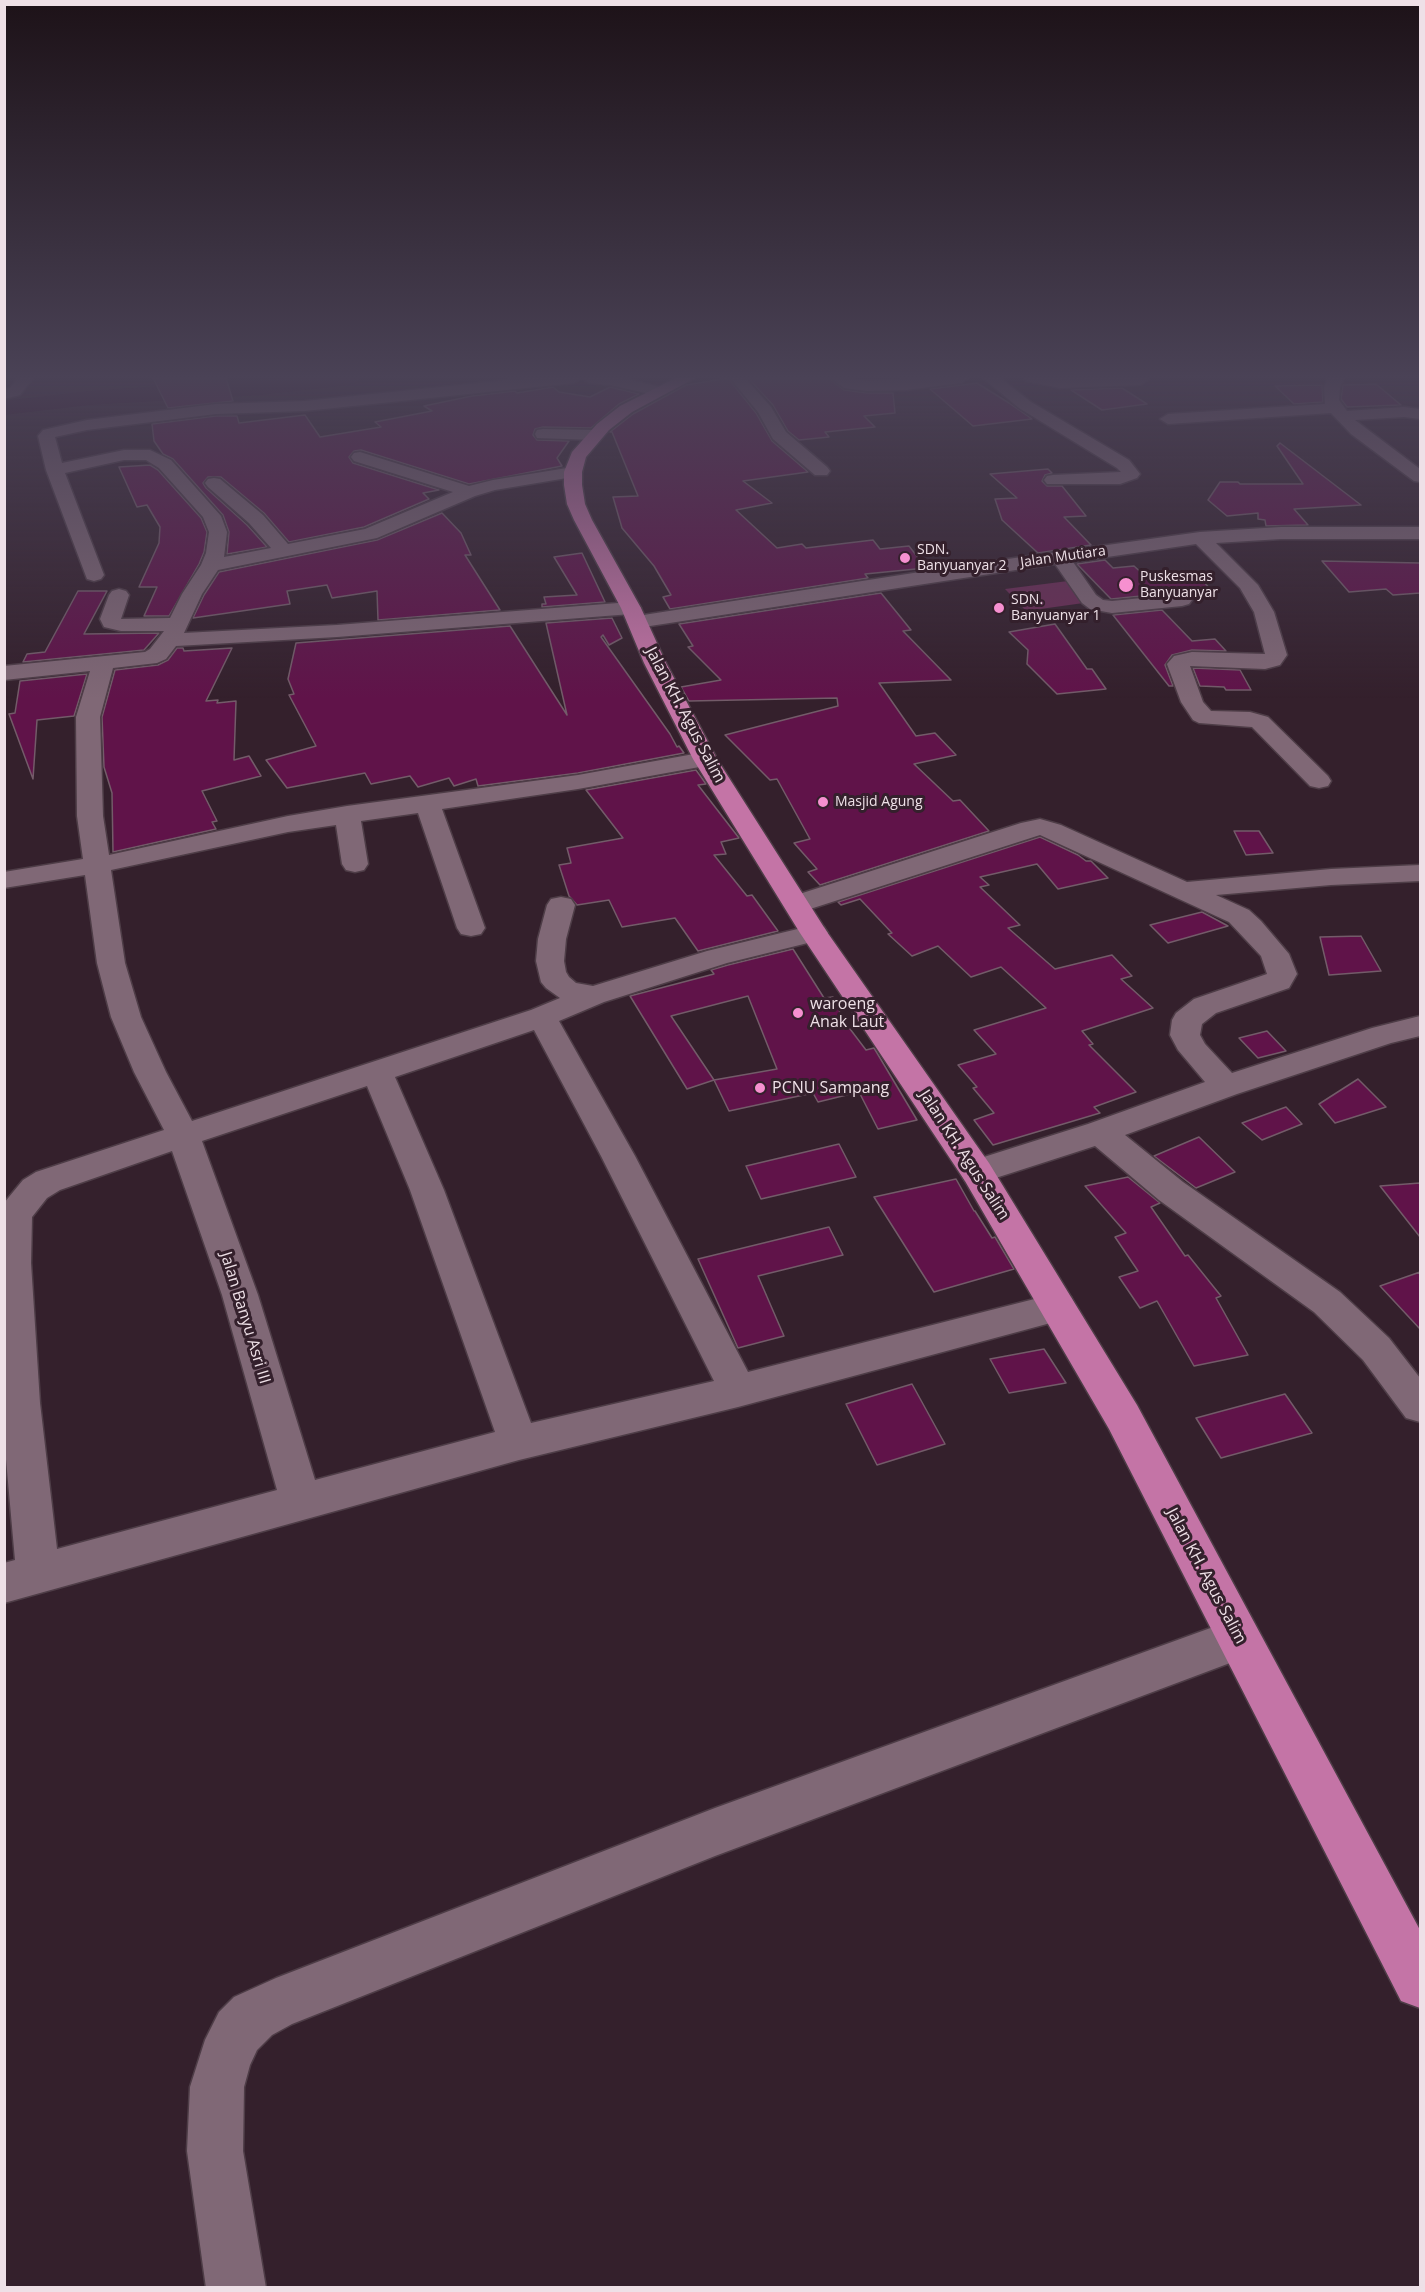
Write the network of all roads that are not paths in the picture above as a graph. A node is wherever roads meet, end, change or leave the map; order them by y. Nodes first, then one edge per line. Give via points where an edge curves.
1 (61, 485) edge
2 (183, 485) edge
3 (216, 485) edge
4 (447, 485) edge
5 (494, 485) edge
6 (574, 485) edge
7 (469, 492) junction
8 (1420, 533) edge
9 (1200, 538) junction
10 (283, 550) junction
11 (1061, 558) junction
12 (212, 565) junction
13 (94, 575) dead end
14 (119, 595) dead end
15 (1182, 600) dead end
16 (634, 615) junction
17 (173, 632) junction
18 (103, 664) junction
19 (4, 673) edge
20 (705, 759) junction
21 (1319, 781) dead end
22 (427, 803) junction
23 (347, 814) junction
24 (355, 864) dead end
25 (97, 865) junction
26 (1420, 873) edge
27 (4, 880) edge
28 (1181, 891) junction
29 (797, 904) junction
30 (561, 905) dead end
31 (471, 928) dead end
32 (814, 933) junction
33 (594, 995) junction
34 (542, 1017) junction
35 (1420, 1026) edge
36 (377, 1071) junction
37 (1226, 1086) junction
38 (1100, 1132) junction
39 (183, 1135) junction
40 (977, 1172) junction
41 (1058, 1307) junction
42 (1407, 1364) edge
43 (738, 1391) junction
44 (1420, 1406) edge
45 (519, 1443) junction
46 (301, 1503) junction
47 (21, 1578) edge
48 (1238, 1639) junction
49 (1420, 1982) edge
50 (236, 2288) edge

1 - 13 street
2 - 12 street via 216,523
3 - 10 street via 256,519
4 - 7 street
5 - 7 street
6 - 16 highway, Jalan KH. Agus Salim via 579,512
7 - 10 street via 370,534
8 - 9 street, Jalan Mutiara via 1281,533
9 - 11 street, Jalan Mutiara
9 - 21 street via 1248,585 1264,612 1276,655 1264,662 1182,661 1178,664 1192,702 1207,718 1260,722
10 - 12 street
11 - 15 street via 1097,605
11 - 16 street, Jalan Mutiara
12 - 17 street
14 - 17 street, Jalan Mutiara via 111,623
16 - 17 street, Jalan Mutiara via 337,631
16 - 20 highway, Jalan KH. Agus Salim
17 - 18 street via 153,657
18 - 19 street
18 - 25 street, Jalan Banyu Asri III via 88,717 90,816
20 - 22 street
20 - 29 highway, Jalan KH. Agus Salim
22 - 23 street
22 - 31 street
23 - 24 street
23 - 25 street
25 - 27 street
25 - 39 street, Jalan Banyu Asri III via 111,963 126,1017
26 - 28 street
28 - 29 street via 1040,827
28 - 37 street via 1239,916 1280,964 1281,978 1273,986 1205,1006 1188,1020 1185,1035 1193,1050
29 - 32 highway, Jalan KH. Agus Salim
30 - 33 street via 552,939 552,972 556,982 568,991
32 - 33 street via 717,957
32 - 40 highway, Jalan KH. Agus Salim
33 - 34 street
34 - 36 street
34 - 43 street
35 - 37 street
36 - 39 street
36 - 45 street via 427,1190
37 - 38 street
38 - 40 street
38 - 42 street via 1171,1191
39 - 46 street, Jalan Banyu Asri III via 240,1294
39 - 47 street via 48,1181 31,1193 15,1215
40 - 41 highway, Jalan KH. Agus Salim
41 - 43 street
41 - 48 highway, Jalan KH. Agus Salim via 1123,1417
42 - 44 street
43 - 45 street
45 - 46 street
46 - 47 street
48 - 49 highway, Jalan KH. Agus Salim
48 - 50 street via 715,1832 253,2016 238,2031 217,2087 215,2151

